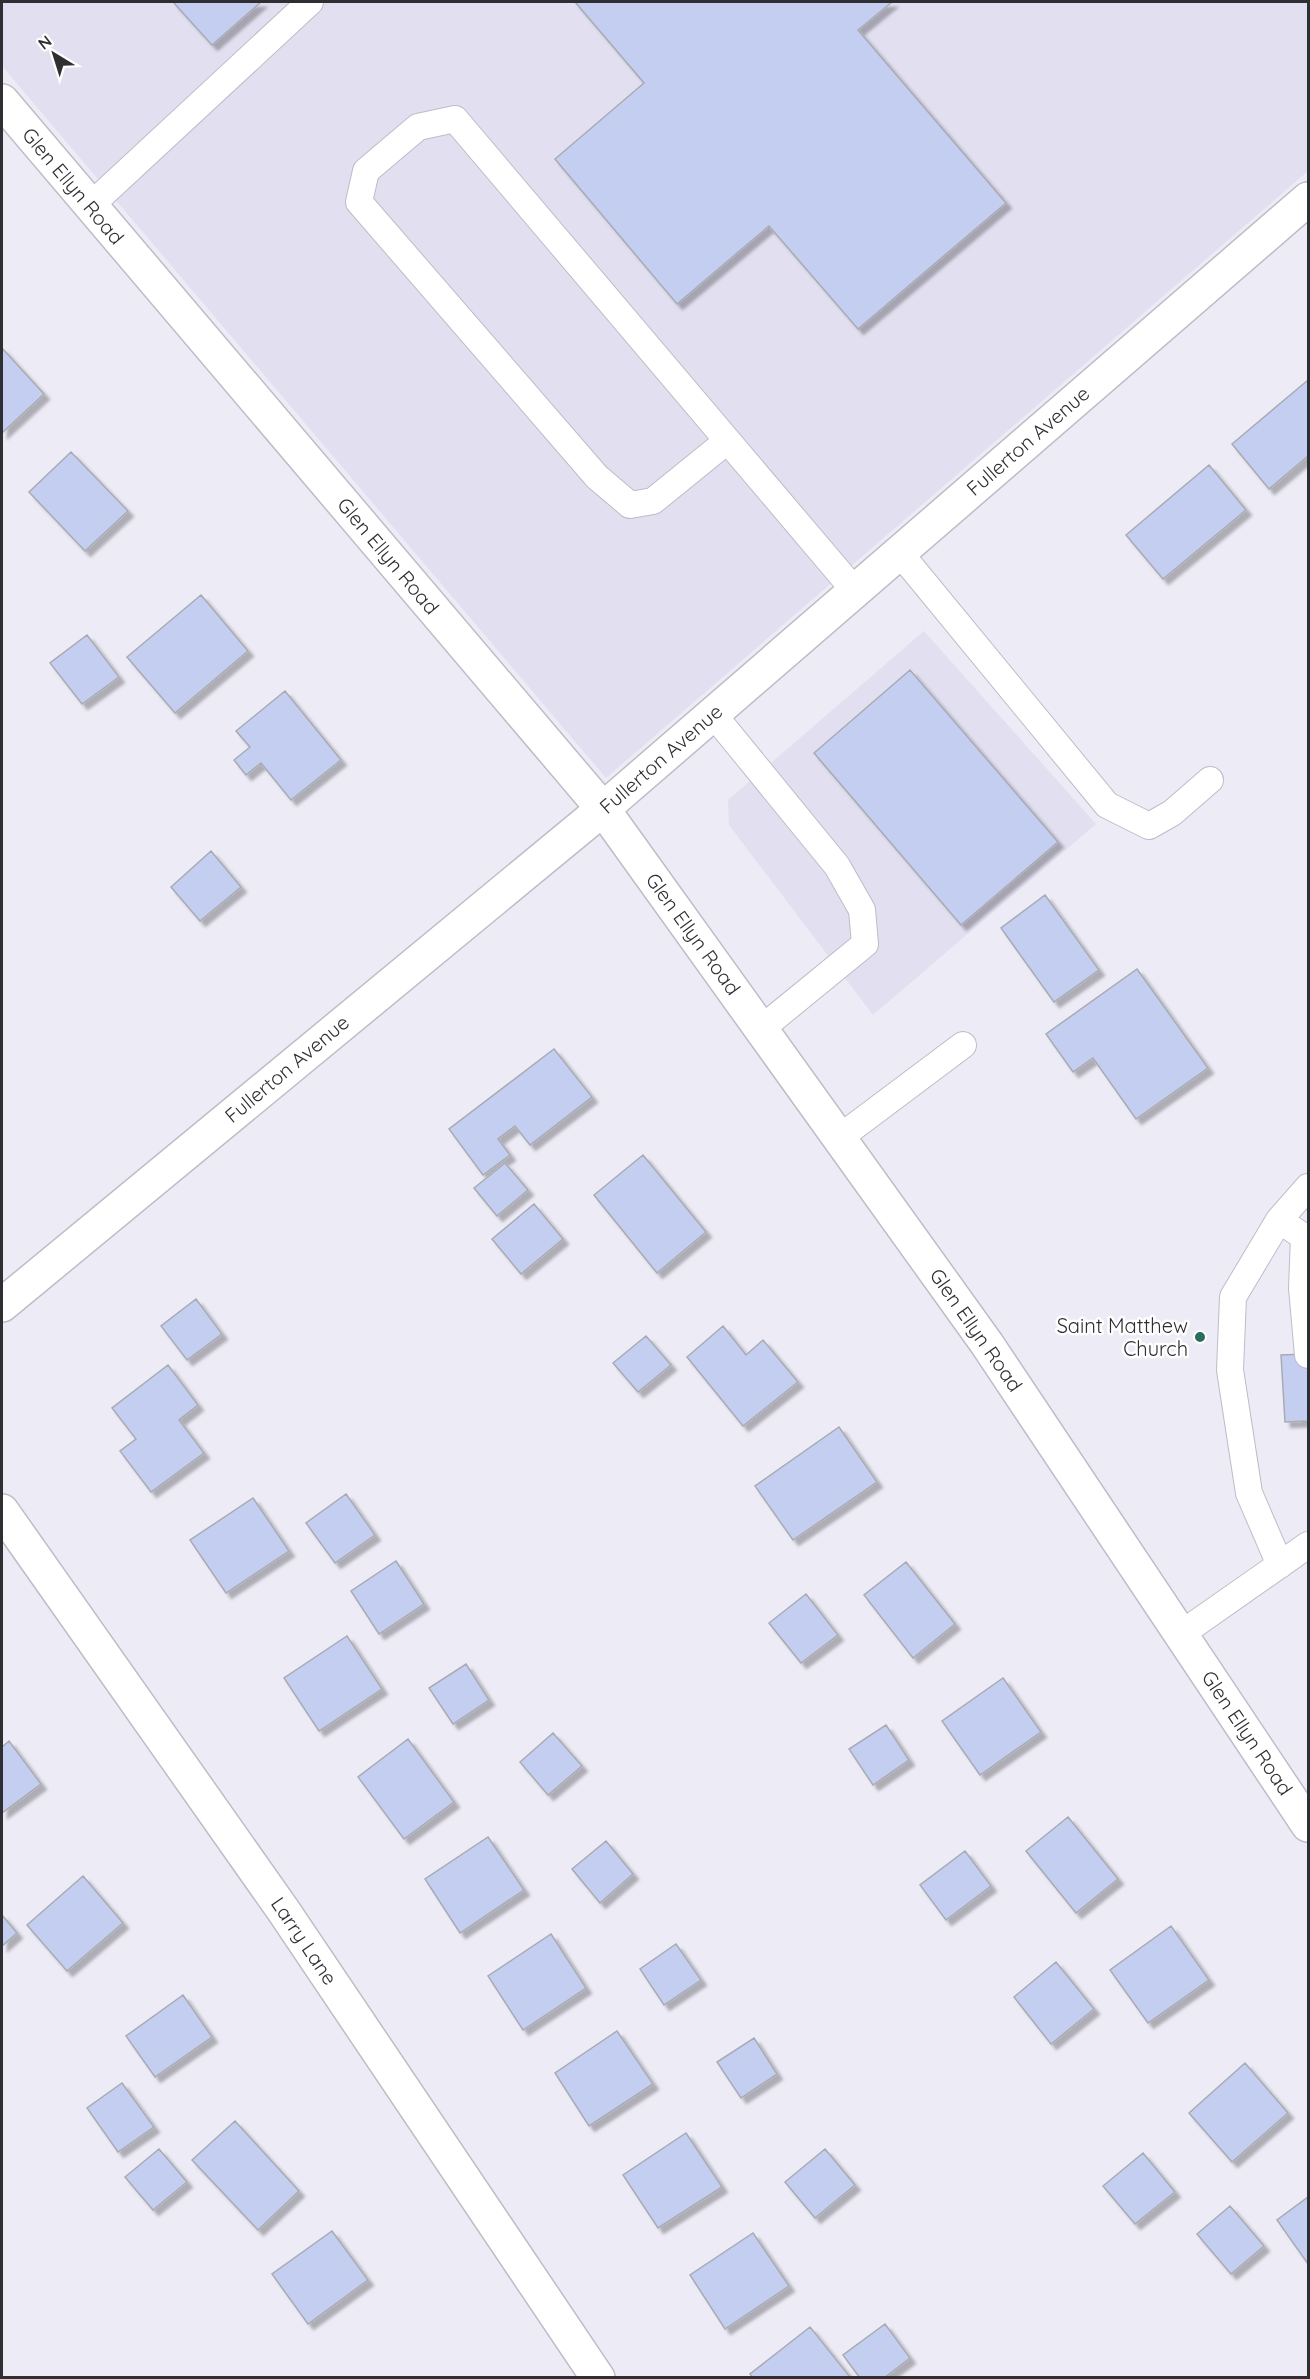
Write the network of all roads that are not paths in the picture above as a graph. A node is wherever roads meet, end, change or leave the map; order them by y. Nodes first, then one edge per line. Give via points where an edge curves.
1 (310, 2) edge
2 (2, 101) edge
3 (1308, 199) edge
4 (90, 206) junction
5 (727, 441) junction
6 (899, 552) junction
7 (855, 591) junction
8 (713, 714) junction
9 (1210, 780) dead end
10 (603, 808) junction
11 (761, 1029) junction
12 (963, 1045) dead end
13 (839, 1138) junction
14 (1308, 1187) edge
15 (1280, 1220) junction
16 (2, 1305) edge
17 (1308, 1355) edge
18 (2, 1511) edge
19 (1307, 1548) edge
20 (1280, 1565) junction
21 (1181, 1634) junction
22 (1308, 1825) edge
23 (598, 2378) edge

1 - 4 lane
2 - 4 street, Glen Ellyn Road
3 - 6 street, Fullerton Avenue
4 - 10 street, Glen Ellyn Road
5 - 5 lane via 455,119 418,127 366,171 359,202 597,477 630,505 653,501
5 - 7 lane
6 - 7 street, Fullerton Avenue
6 - 9 lane via 1107,805 1149,826 1172,813
7 - 8 street, Fullerton Avenue
8 - 10 street, Fullerton Avenue
8 - 11 lane via 837,866 861,910 865,944
10 - 11 street, Glen Ellyn Road
10 - 16 street, Fullerton Avenue
11 - 13 street, Glen Ellyn Road
12 - 13 lane
13 - 21 street, Glen Ellyn Road via 987,1344
14 - 15 lane
15 - 17 lane via 1304,1237 1302,1288
15 - 20 lane via 1233,1297 1230,1370 1249,1493
18 - 23 street, Larry Lane via 284,1910
19 - 20 lane
20 - 21 lane
21 - 22 street, Glen Ellyn Road

